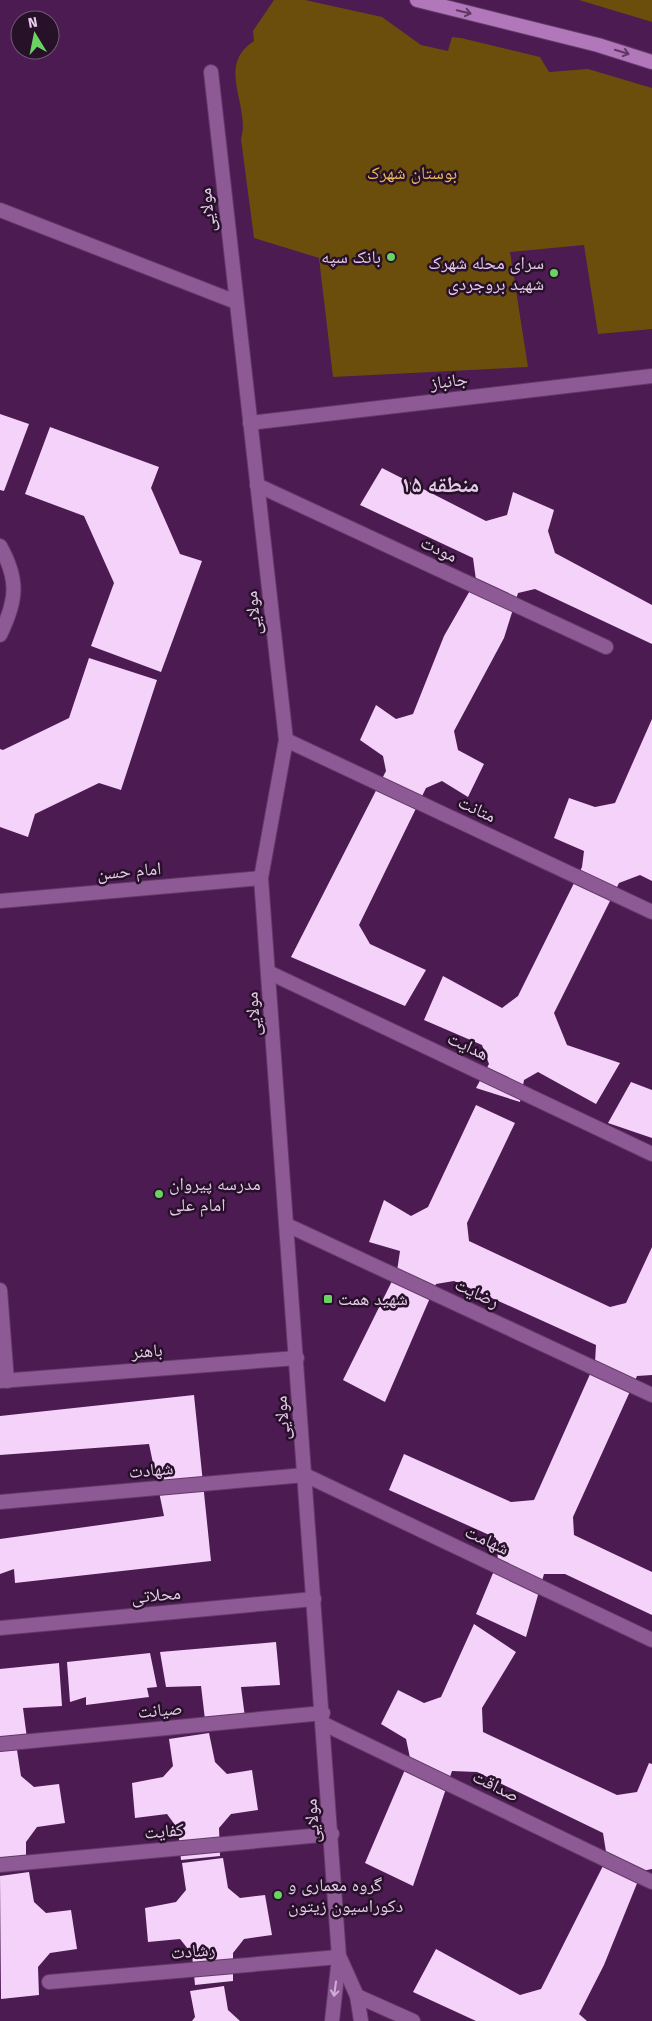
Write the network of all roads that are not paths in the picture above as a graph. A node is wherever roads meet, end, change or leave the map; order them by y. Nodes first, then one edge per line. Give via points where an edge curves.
1 (417, 0) edge
2 (652, 62) edge
3 (211, 72) dead end
4 (0, 210) edge
5 (236, 302) junction
6 (652, 376) edge
7 (250, 423) junction
8 (257, 485) junction
9 (0, 546) edge
10 (0, 635) edge
11 (606, 647) dead end
12 (286, 740) junction
13 (261, 878) junction
14 (0, 901) edge
15 (652, 912) edge
16 (268, 972) junction
17 (652, 1154) edge
18 (287, 1225) junction
19 (0, 1290) edge
20 (297, 1358) junction
21 (4, 1381) edge
22 (652, 1395) edge
23 (305, 1475) junction
24 (0, 1502) edge
25 (314, 1599) junction
26 (0, 1628) edge
27 (652, 1640) edge
28 (323, 1719) junction
29 (0, 1744) edge
30 (332, 1834) junction
31 (0, 1864) edge
32 (652, 1882) edge
33 (340, 1957) junction
34 (49, 1982) dead end
35 (357, 1996) junction
36 (332, 2021) edge
37 (361, 2021) edge
38 (413, 2021) edge

1 -> 2 highway via 598,45
3 - 5 street, مولايی
4 - 5 street
5 - 7 street, مولايی
6 - 7 street, جانباز
7 - 8 street, مولايی
8 - 11 street, مودت
8 - 12 street, مولايی
9 - 10 street via 10,563 14,587 11,612
12 - 13 street, مولايی
12 - 15 street, متانت
13 - 14 street, امام حسن
13 - 16 street, مولايی
16 - 17 street, هدایت
16 - 18 street, مولايی
18 - 20 street, مولايی
18 - 22 street, رضایت
19 - 21 street
20 - 21 street, باهنر
20 - 23 street, مولايی
23 - 24 street, شهادت
23 - 25 street, مولايی
23 - 27 street, شهامت
25 - 26 street, محلاتی
25 - 28 street, مولايی
28 - 29 street, صیانت
28 - 30 street, مولايی
28 - 32 street, صداقت
30 - 31 street, کفایت
30 - 33 street, مولايی
33 - 34 street, رشادت
33 - 35 street
33 -> 36 street
35 - 37 street
35 - 38 street

